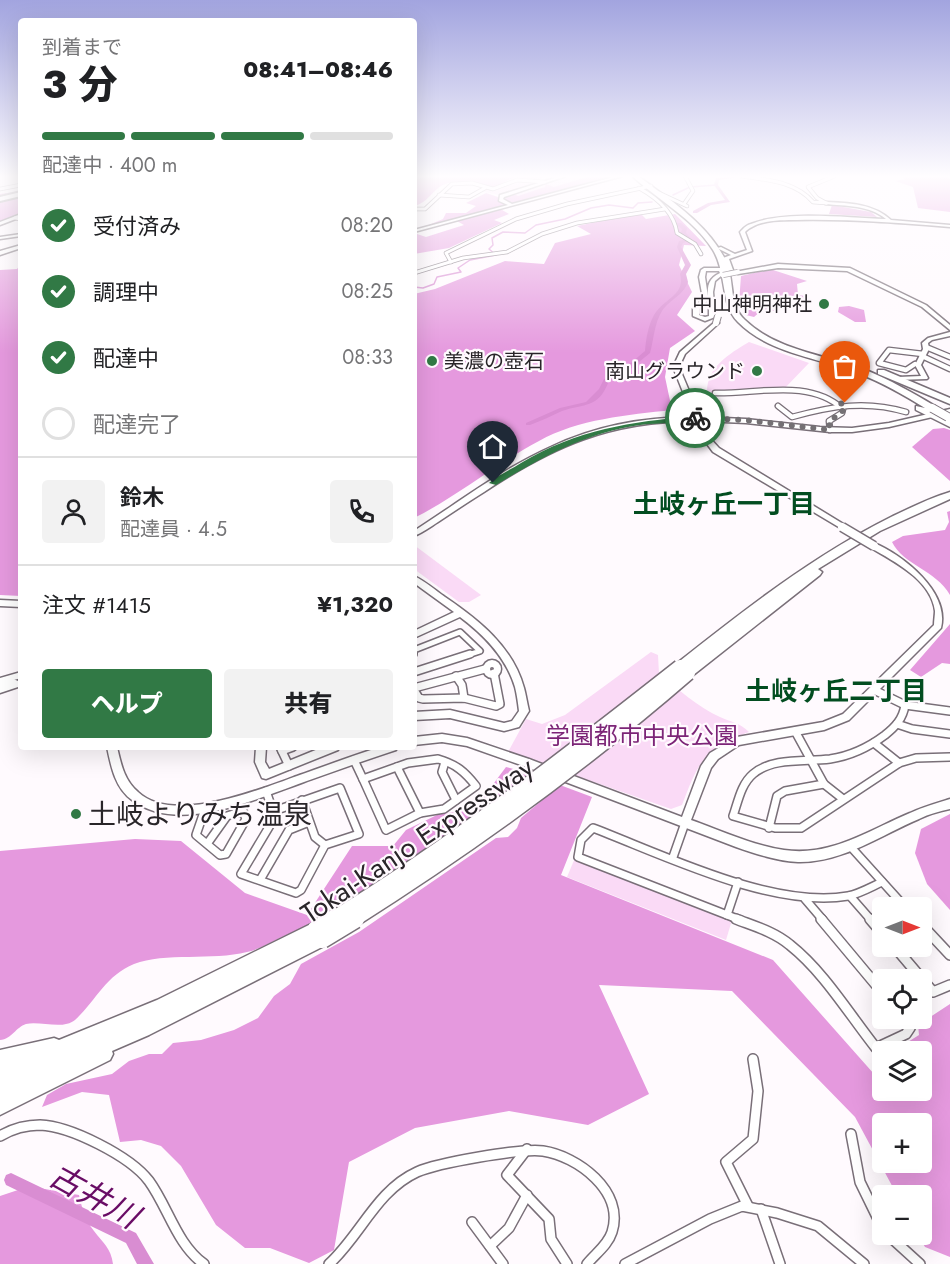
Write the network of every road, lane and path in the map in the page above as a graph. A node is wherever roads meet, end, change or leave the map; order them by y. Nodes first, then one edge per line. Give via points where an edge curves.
1 (18, 235) edge
2 (481, 235) edge
3 (540, 235) edge
4 (680, 235) edge
5 (702, 235) edge
6 (703, 235) edge
7 (745, 235) edge
8 (0, 238) edge
9 (18, 247) edge
10 (717, 249) junction
11 (0, 252) edge
12 (701, 254) dead end
13 (738, 255) junction
14 (451, 262) junction
15 (417, 272) edge
16 (730, 272) junction
17 (711, 281) junction
18 (729, 294) junction
19 (716, 320) junction
20 (950, 328) edge
21 (950, 334) edge
22 (796, 347) junction
23 (924, 352) junction
24 (950, 357) edge
25 (915, 364) dead end
26 (950, 369) edge
27 (679, 372) junction
28 (898, 379) junction
29 (715, 393) dead end
30 (950, 402) edge
31 (839, 404) junction
32 (778, 406) dead end
33 (932, 411) junction
34 (906, 412) dead end
35 (950, 416) edge
36 (696, 417) junction
37 (830, 428) junction
38 (950, 495) edge
39 (950, 502) edge
40 (417, 527) edge
41 (417, 532) edge
42 (417, 581) edge
43 (0, 603) edge
44 (18, 604) edge
45 (460, 614) junction
46 (417, 634) edge
47 (417, 649) edge
48 (511, 664) junction
49 (496, 670) junction
50 (684, 670) junction
51 (417, 671) edge
52 (456, 676) junction
53 (417, 688) edge
54 (874, 690) junction
55 (417, 694) edge
56 (464, 698) junction
57 (905, 705) junction
58 (950, 711) edge
59 (417, 716) edge
60 (897, 724) junction
61 (795, 731) junction
62 (950, 734) edge
63 (417, 741) edge
64 (874, 743) junction
65 (113, 750) edge
66 (261, 750) edge
67 (281, 750) edge
68 (327, 750) edge
69 (383, 750) edge
70 (950, 757) edge
71 (354, 760) junction
72 (811, 761) junction
73 (445, 762) junction
74 (899, 763) junction
75 (289, 766) junction
76 (397, 767) junction
77 (362, 779) junction
78 (824, 784) junction
79 (266, 791) junction
80 (843, 799) junction
81 (302, 800) junction
82 (456, 800) junction
83 (950, 804) edge
84 (205, 808) junction
85 (274, 811) junction
86 (420, 813) junction
87 (309, 822) junction
88 (685, 823) junction
89 (769, 828) junction
90 (207, 844) junction
91 (324, 845) junction
92 (850, 846) junction
93 (673, 857) junction
94 (260, 880) junction
95 (738, 882) junction
96 (882, 882) junction
97 (850, 896) junction
98 (896, 897) edge
99 (805, 899) junction
100 (727, 915) junction
101 (872, 921) edge
102 (320, 934) junction
103 (932, 936) edge
104 (950, 955) edge
105 (903, 957) edge
106 (269, 967) junction
107 (872, 980) edge
108 (950, 985) edge
109 (909, 1029) edge
110 (78, 1043) junction
111 (0, 1059) edge
112 (753, 1059) dead end
113 (0, 1073) edge
114 (0, 1088) edge
115 (0, 1106) edge
116 (851, 1134) dead end
117 (0, 1136) edge
118 (527, 1149) junction
119 (526, 1195) junction
120 (748, 1206) junction
121 (761, 1209) junction
122 (872, 1213) edge
123 (472, 1222) dead end
124 (899, 1245) edge
125 (490, 1246) junction
126 (591, 1262) edge
127 (204, 1264) edge
128 (329, 1264) edge
129 (503, 1264) edge
130 (567, 1264) edge
131 (625, 1264) edge
132 (780, 1264) edge
133 (864, 1264) edge
134 (920, 1264) edge

1 - 8 street
2 - 14 street via 446,253
3 - 14 street via 507,252
4 - 12 street via 695,244
5 - 10 highway
6 - 10 highway
7 - 13 street via 750,251
9 - 11 street
10 - 13 street
10 - 16 highway
10 - 18 highway
10 - 19 street via 720,266 701,271 704,300 692,312 698,319
13 - 16 street via 726,258
14 - 15 street
16 - 17 street
16 - 20 street via 778,266 854,270 932,311
16 - 22 highway via 734,303 742,316 768,336
16 - 27 street via 714,280 721,320 687,352
17 - 18 street via 712,317 696,316 696,309 706,299 704,270 717,268 724,272
17 - 19 street
18 - 33 highway via 737,316 770,341 876,383
19 - 27 street via 682,353 677,363
21 - 23 street via 930,339
22 - 28 highway
22 - 33 highway via 869,372
23 - 24 street
23 - 25 street via 890,350 879,363 906,370
23 - 26 street
23 - 28 street via 918,367 925,378
27 - 36 street
28 - 30 highway
29 - 31 street via 806,390 822,393
31 - 32 street via 792,417
31 - 34 street via 869,404
31 - 37 street via 843,411 829,421
33 - 35 highway
33 - 35 street
33 - 37 street via 872,428
36 - 37 street
36 - 40 street via 622,422 570,437 535,453
36 - 41 street via 630,424 566,442
36 - 54 street, bridge via 704,436 716,450 874,546 929,583 939,596 943,609 938,626
38 - 50 highway, Tokai-Kanjo Expressway via 891,520 823,558 767,598
39 - 50 highway, Tokai-Kanjo Expressway via 881,533 832,561
42 - 45 street
43 - 44 street
45 - 46 street
45 - 48 street via 496,642
47 - 51 street via 460,632 480,651
48 - 49 street
48 - 59 street via 524,711 515,724 504,727 450,714
49 - 52 street via 490,664 485,669
49 - 56 street via 500,704
50 - 102 highway, Tokai-Kanjo Expressway, bridge via 602,746 480,835 396,893
52 - 53 street
52 - 56 street
54 - 57 street
54 - 61 street via 846,717
55 - 56 street via 423,699
57 - 58 street
57 - 60 street
60 - 62 street
60 - 64 street
61 - 72 street
61 - 88 street via 737,741 714,756 706,766
63 - 88 street via 442,738 467,742
64 - 72 street via 849,754
64 - 74 street
65 - 84 street via 120,778 141,799 165,809
66 - 75 street via 260,762 266,775
67 - 75 street
68 - 75 street
69 - 71 street
70 - 74 street
71 - 77 street
71 - 79 street
72 - 78 street
72 - 89 street via 765,767 744,784 734,816
73 - 76 street via 424,757
73 - 82 street via 442,772
73 - 82 street via 467,771 476,786
74 - 80 street
76 - 77 street
76 - 86 street
77 - 86 street via 386,830
78 - 80 street
78 - 89 street via 777,796
79 - 84 street
79 - 85 street
80 - 89 street via 801,828
81 - 85 street
81 - 87 street
81 - 91 street via 340,788 358,834
82 - 86 street via 444,809
83 - 92 street via 922,811
84 - 90 street via 196,835
85 - 94 street via 275,818 241,874
87 - 91 street via 315,837
87 - 94 street via 289,830
88 - 92 street via 770,852 795,856 815,856
88 - 93 street
90 - 90 street via 220,855 226,854 242,830 246,819 243,811 226,816
91 - 94 street via 296,893
92 - 96 street
93 - 95 street
93 - 100 street via 593,828 587,830 578,847 578,857
95 - 99 street
95 - 100 street
96 - 97 street
96 - 98 street
97 - 99 street
97 - 101 street
99 - 107 street
100 - 109 street via 789,944 876,1048
102 - 106 highway, Tokai-Kanjo Expressway
102 - 110 highway, Tokai-Kanjo Expressway
103 - 104 street
105 - 108 street via 933,992
106 - 114 highway, Tokai-Kanjo Expressway via 143,1029
106 - 115 highway
110 - 111 highway
110 - 113 highway, Tokai-Kanjo Expressway
112 - 120 street via 758,1091 753,1139 726,1162
116 - 122 street via 853,1163
117 - 127 street via 30,1125 54,1127 106,1149 145,1176 191,1255
118 - 119 street via 507,1175
118 - 126 street via 566,1156 588,1171 607,1193 614,1215 612,1233
118 - 128 street via 417,1172 379,1199 339,1256
119 - 125 street via 509,1228
119 - 130 street via 549,1219 551,1239
120 - 121 street
120 - 131 street via 710,1219
121 - 132 street
121 - 133 street via 818,1226
123 - 125 street
124 - 134 street
125 - 129 street

